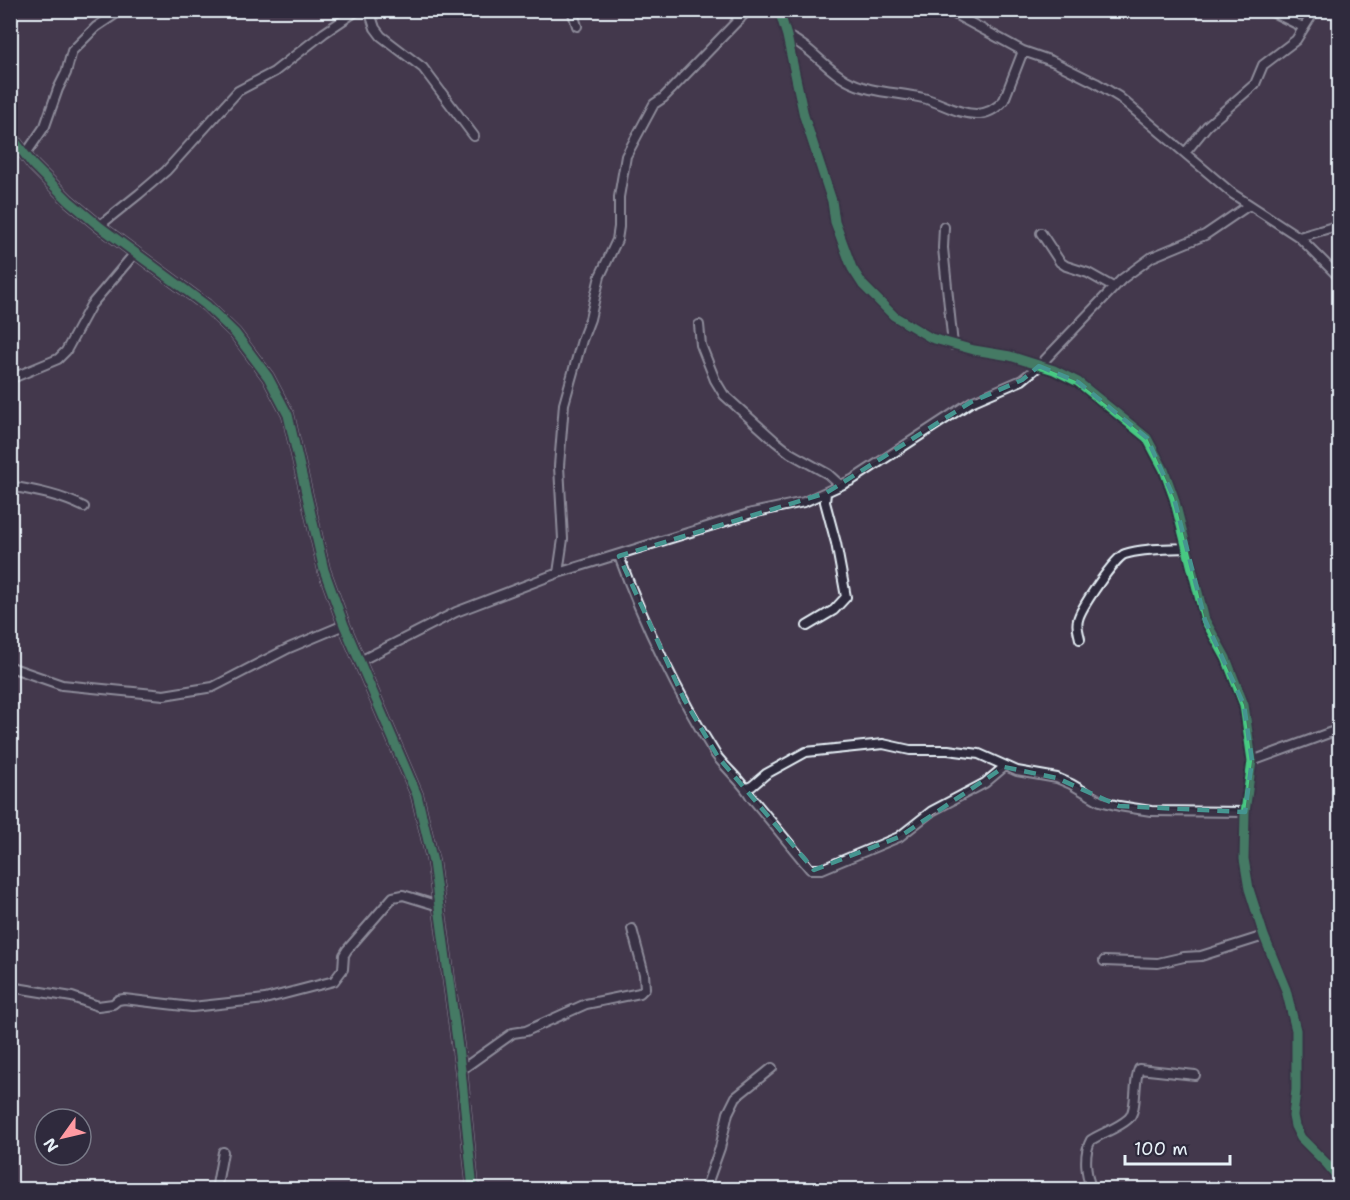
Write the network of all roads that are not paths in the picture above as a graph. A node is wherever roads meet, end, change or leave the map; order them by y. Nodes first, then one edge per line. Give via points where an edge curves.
1 (358, 10) edge
2 (369, 10) edge
3 (572, 10) edge
4 (730, 10) edge
5 (748, 10) edge
6 (778, 10) edge
7 (947, 10) edge
8 (1268, 10) edge
9 (1315, 10) edge
10 (114, 15) dead end
11 (740, 18) junction
12 (577, 26) dead end
13 (1303, 27) junction
14 (787, 36) junction
15 (1023, 51) junction
16 (10, 135) edge
17 (474, 136) dead end
18 (1185, 153) junction
19 (25, 155) junction
20 (1249, 206) junction
21 (1340, 225) edge
22 (99, 226) junction
23 (944, 227) dead end
24 (1041, 233) dead end
25 (1299, 237) junction
26 (135, 253) junction
27 (1340, 278) edge
28 (1113, 287) junction
29 (699, 325) dead end
30 (953, 345) junction
31 (1039, 366) junction
32 (10, 380) edge
33 (840, 485) junction
34 (10, 486) edge
35 (826, 493) junction
36 (84, 507) dead end
37 (1185, 548) junction
38 (619, 556) junction
39 (558, 573) junction
40 (344, 625) junction
41 (807, 626) dead end
42 (1080, 639) dead end
43 (360, 662) junction
44 (10, 667) edge
45 (1340, 729) edge
46 (1252, 761) junction
47 (1004, 767) junction
48 (747, 788) junction
49 (1245, 812) junction
50 (439, 906) junction
51 (632, 929) dead end
52 (1264, 936) junction
53 (1104, 961) dead end
54 (10, 987) edge
55 (772, 1068) dead end
56 (461, 1070) junction
57 (1195, 1075) dead end
58 (223, 1152) dead end
59 (1340, 1180) edge
60 (216, 1190) edge
61 (473, 1190) edge
62 (705, 1190) edge
63 (1092, 1190) edge

1 - 22 street via 274,72 238,91 165,171
2 - 17 street via 381,36 423,68
3 - 12 street
4 - 11 street
5 - 11 street
6 - 14 street
7 - 15 street
8 - 13 street
9 - 13 street
10 - 19 street via 72,51 45,126
11 - 39 street via 654,104 626,156 616,240 596,288 562,414 559,466 563,529
13 - 18 street via 1296,40 1263,65 1255,84 1207,126
14 - 15 street via 855,84 974,114 990,111 1004,100
14 - 30 street via 804,116 852,268 894,316 931,338
15 - 18 street via 1052,60 1096,82
16 - 19 street
18 - 20 street
19 - 22 street
20 - 25 street
20 - 28 street via 1199,239 1152,257
21 - 25 street
22 - 26 street
23 - 30 street
24 - 28 street via 1060,262
25 - 27 street
26 - 32 street via 91,305 66,351 58,359
26 - 40 street via 206,305 235,333 268,377 288,415 324,570
28 - 31 street
29 - 33 street via 701,345 724,394 790,453
30 - 31 street
31 - 33 street via 1022,380 971,402
31 - 37 street via 1078,382 1147,438 1174,498
33 - 35 street
34 - 36 street via 45,492
35 - 38 street
35 - 41 street via 846,597 834,610
37 - 42 street via 1120,556 1078,619
37 - 46 street via 1205,620 1226,657 1244,705
38 - 39 street
38 - 48 street via 688,706 718,757
39 - 43 street via 456,612
40 - 43 street
40 - 44 street via 213,687 164,695 62,685
43 - 50 street via 417,795
45 - 46 street
46 - 49 street
47 - 48 street via 966,751 867,745 806,752
47 - 48 street via 985,783 932,811 899,837 817,870 810,869
47 - 49 street via 1057,778 1100,801 1119,806 1151,811
49 - 52 street via 1244,859
50 - 54 street via 403,895 393,897 347,950 343,969 334,981 265,999 192,1007 124,999 98,1006 72,997
50 - 56 street
51 - 56 street via 644,974 645,987 640,993 574,1008 526,1031 513,1033
52 - 53 street via 1201,956 1158,963
52 - 59 street via 1286,990 1296,1030 1295,1126 1301,1138
55 - 62 street via 736,1097
56 - 61 street
57 - 63 street via 1139,1069 1133,1113 1091,1140 1088,1146
58 - 60 street

